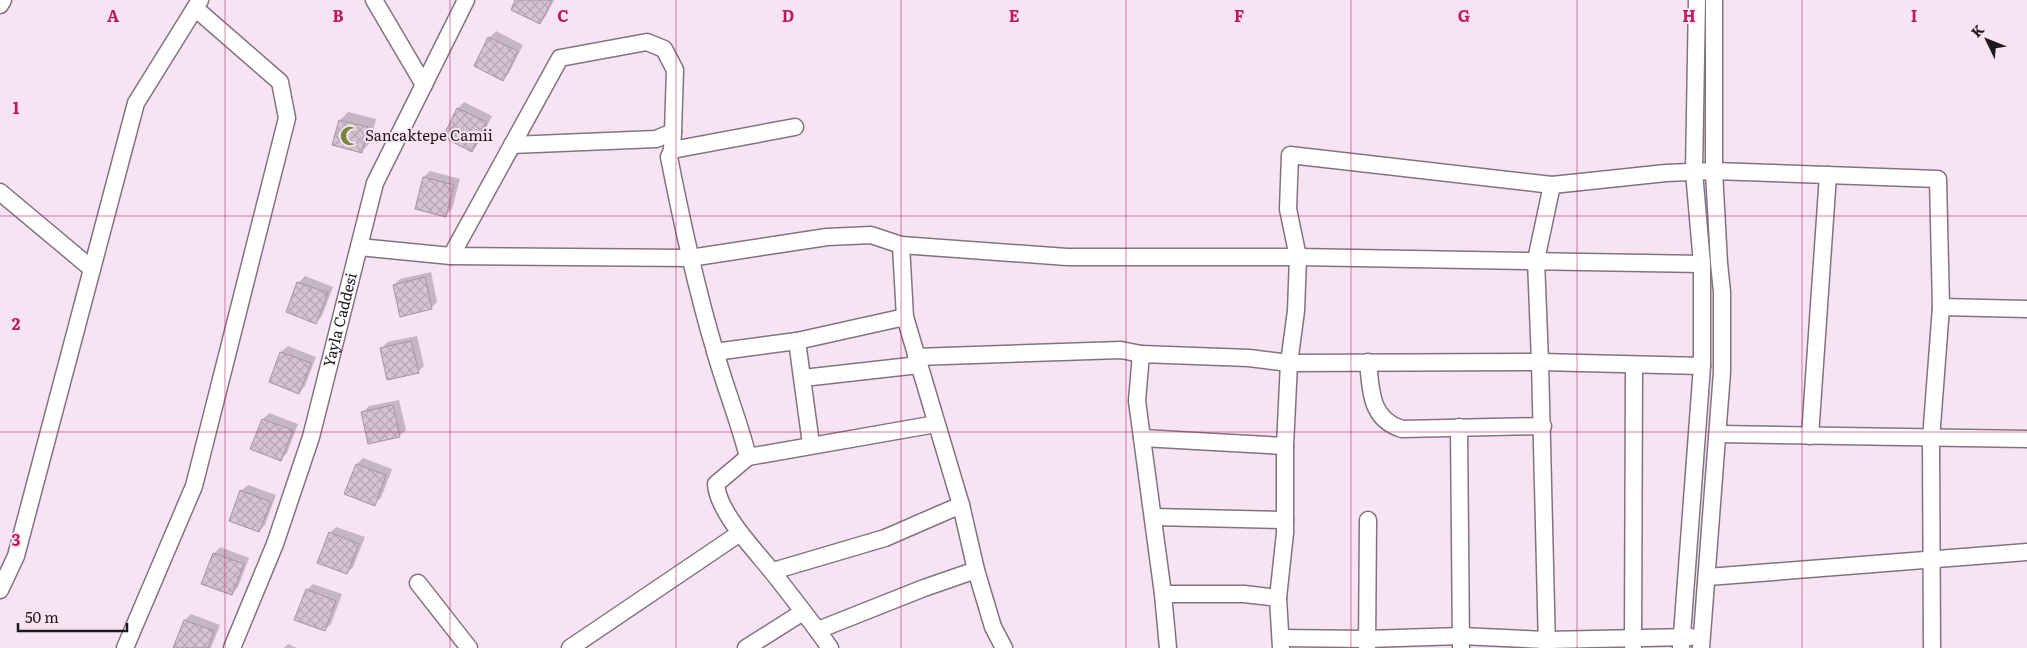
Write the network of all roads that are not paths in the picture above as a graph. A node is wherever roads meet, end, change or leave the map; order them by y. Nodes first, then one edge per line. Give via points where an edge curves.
1 (3, 0) edge
2 (374, 0) edge
3 (466, 0) edge
4 (1697, 0) edge
5 (1714, 0) edge
6 (197, 4) edge
7 (0, 5) edge
8 (424, 85) junction
9 (795, 127) dead end
10 (674, 132) junction
11 (512, 145) junction
12 (672, 150) junction
13 (1714, 171) junction
14 (1694, 172) junction
15 (1828, 175) junction
16 (1552, 185) junction
17 (0, 192) edge
18 (901, 245) junction
19 (359, 247) junction
20 (451, 256) junction
21 (1298, 257) junction
22 (690, 258) junction
23 (1536, 260) junction
24 (1702, 264) junction
25 (92, 269) junction
26 (1941, 307) junction
27 (2027, 309) edge
28 (904, 317) junction
29 (797, 341) junction
30 (715, 352) junction
31 (1141, 354) junction
32 (918, 361) junction
33 (1368, 362) junction
34 (1540, 362) junction
35 (1289, 363) junction
36 (1634, 366) junction
37 (1702, 366) junction
38 (803, 378) junction
39 (936, 424) junction
40 (1543, 426) junction
41 (1459, 427) junction
42 (1718, 434) junction
43 (1810, 436) junction
44 (1142, 438) junction
45 (1931, 439) junction
46 (2027, 440) edge
47 (811, 444) junction
48 (1285, 446) junction
49 (748, 457) junction
50 (961, 505) junction
51 (1153, 516) junction
52 (1285, 520) junction
53 (1368, 520) dead end
54 (740, 533) junction
55 (2027, 552) edge
56 (1932, 561) junction
57 (976, 570) junction
58 (772, 572) junction
59 (1708, 577) junction
60 (418, 583) dead end
61 (0, 590) edge
62 (1163, 594) junction
63 (1278, 598) junction
64 (804, 612) junction
65 (818, 630) junction
66 (1461, 642) edge
67 (1681, 642) edge
68 (1701, 642) edge
69 (1281, 643) edge
70 (1634, 643) edge
71 (1367, 644) edge
72 (1546, 644) edge
73 (125, 648) edge
74 (232, 648) edge
75 (469, 648) edge
76 (570, 648) edge
77 (746, 648) edge
78 (830, 648) edge
79 (1004, 648) edge
80 (1168, 648) edge
81 (1932, 648) edge

1 - 7 street
2 - 8 street
3 - 8 street, Yayla Caddesi
4 - 14 street
5 - 13 street
6 - 25 street via 136,103
6 - 73 street via 280,82 287,118 194,486
8 - 19 street, Yayla Caddesi via 375,183
9 - 12 street
10 - 11 street via 656,139
10 - 11 street via 675,70 664,48 647,42 560,58
10 - 12 street
11 - 20 street
12 - 22 street via 669,157
13 - 14 street
13 - 15 street
13 - 42 street via 1722,292
14 - 16 street
14 - 24 street
15 - 26 street via 1938,179
15 - 43 street
16 - 21 street via 1290,155 1288,209
16 - 23 street
17 - 25 street
18 - 21 street via 1067,258
18 - 22 street via 871,235 827,237
18 - 28 street
19 - 20 street
19 - 74 street, Yayla Caddesi via 311,437 275,544
20 - 22 street
21 - 23 street
21 - 35 street via 1296,311
22 - 30 street
23 - 24 street
23 - 34 street
24 - 37 street
25 - 61 street via 16,556
26 - 27 street
26 - 45 street
28 - 29 street
28 - 32 street
29 - 30 street
29 - 38 street
30 - 49 street
31 - 32 street via 1121,350
31 - 35 street via 1249,358
31 - 44 street via 1137,401
32 - 38 street
32 - 39 street
33 - 34 street
33 - 35 street
33 - 41 street via 1372,401 1386,421 1402,429
34 - 36 street
34 - 40 street
35 - 48 street
36 - 37 street
36 - 70 street
37 - 67 street
38 - 47 street
39 - 47 street
39 - 50 street
40 - 41 street
40 - 72 street
41 - 66 street
42 - 43 street
42 - 59 street
43 - 45 street
44 - 48 street
44 - 51 street
45 - 46 street
45 - 56 street
47 - 49 street
48 - 52 street
49 - 54 street via 716,484 717,497
50 - 57 street
50 - 58 street via 885,538
51 - 52 street
51 - 62 street
52 - 63 street
53 - 71 street
54 - 58 street
54 - 76 street
55 - 56 street
56 - 59 street
56 - 81 street
57 - 65 street
57 - 79 street via 993,627
58 - 64 street
59 - 68 street
60 - 75 street
62 - 63 street via 1244,594
62 - 80 street
63 - 69 street
64 - 65 street
64 - 77 street
65 - 78 street
66 - 71 street
66 - 72 street
67 - 68 street
67 - 70 street
69 - 71 street
70 - 72 street

